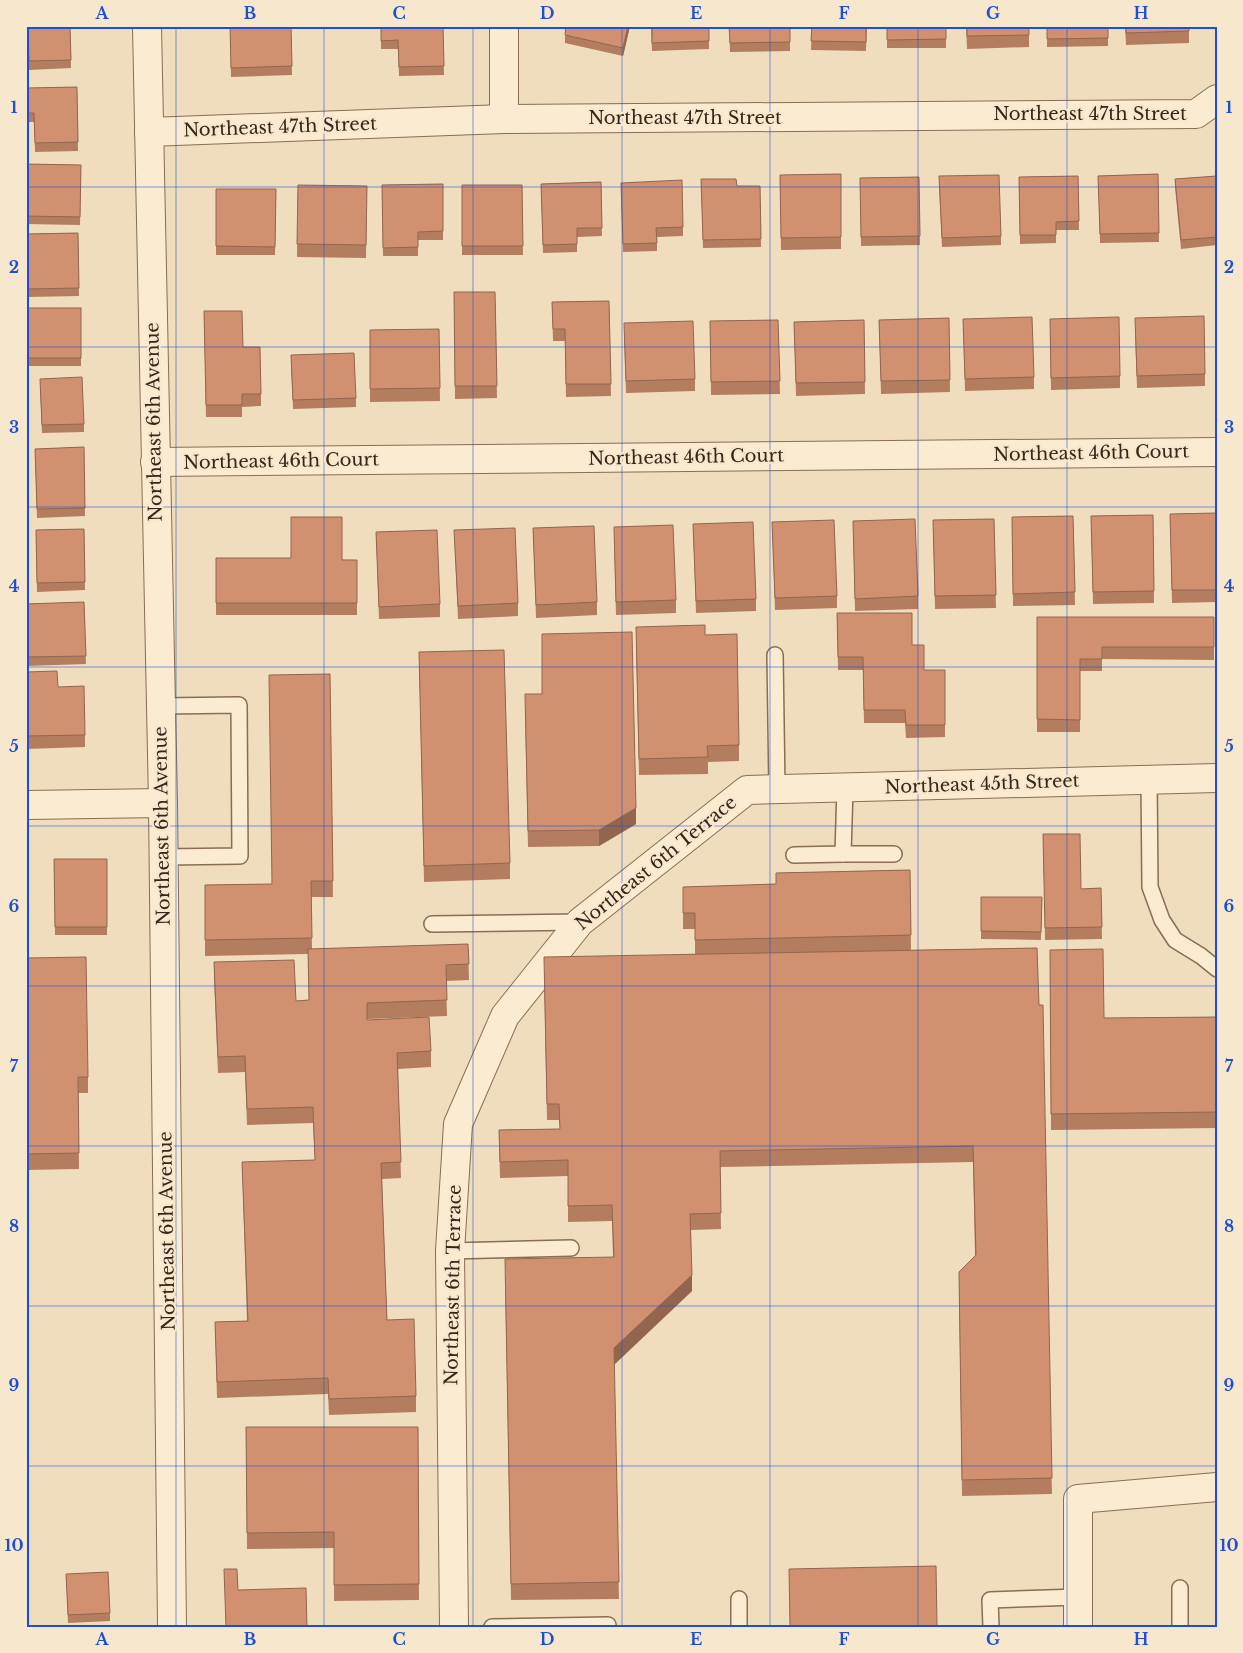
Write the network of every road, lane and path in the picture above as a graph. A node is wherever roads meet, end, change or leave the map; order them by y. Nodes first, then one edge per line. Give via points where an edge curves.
1 (147, 26) edge
2 (504, 26) edge
3 (1217, 99) edge
4 (504, 119) junction
5 (149, 132) junction
6 (1217, 452) edge
7 (155, 462) junction
8 (775, 655) dead end
9 (161, 706) junction
10 (1217, 778) edge
11 (1149, 779) junction
12 (845, 788) junction
13 (778, 789) junction
14 (747, 790) joint
15 (163, 803) junction
16 (26, 805) edge
17 (843, 854) junction
18 (894, 854) dead end
19 (794, 855) dead end
20 (163, 858) junction
21 (580, 922) junction
22 (432, 924) dead end
23 (1217, 969) edge
24 (571, 1248) dead end
25 (450, 1251) junction
26 (1217, 1487) edge
27 (1180, 1588) dead end
28 (1078, 1597) junction
29 (739, 1600) dead end
30 (608, 1625) dead end
31 (172, 1627) edge
32 (454, 1627) edge
33 (492, 1627) edge
34 (739, 1627) edge
35 (991, 1627) edge
36 (1078, 1627) edge
37 (1180, 1627) edge

1 - 5 street, Northeast 6th Avenue
2 - 4 street
3 - 4 street, Northeast 47th Street via 1196,114
4 - 5 street, Northeast 47th Street
5 - 7 street, Northeast 6th Avenue
6 - 7 street, Northeast 46th Court
7 - 9 street, Northeast 6th Avenue
8 - 13 lane
9 - 15 street, Northeast 6th Avenue
9 - 20 lane via 239,706 240,856
10 - 11 street, Northeast 45th Street
11 - 12 street, Northeast 45th Street
11 - 23 lane via 1150,887 1162,920 1175,940
12 - 13 street, Northeast 45th Street
12 - 17 lane
13 - 14 street, Northeast 45th Street
14 - 21 street, Northeast 6th Terrace
15 - 16 street
15 - 20 street, Northeast 6th Avenue
17 - 18 lane
17 - 19 lane
20 - 31 street, Northeast 6th Avenue
21 - 22 lane
21 - 25 street, Northeast 6th Terrace via 504,1016 458,1124
24 - 25 lane
25 - 32 street, Northeast 6th Terrace
26 - 28 street via 1078,1499
27 - 37 lane
28 - 35 lane via 990,1600
28 - 36 street
29 - 34 lane
30 - 33 lane

